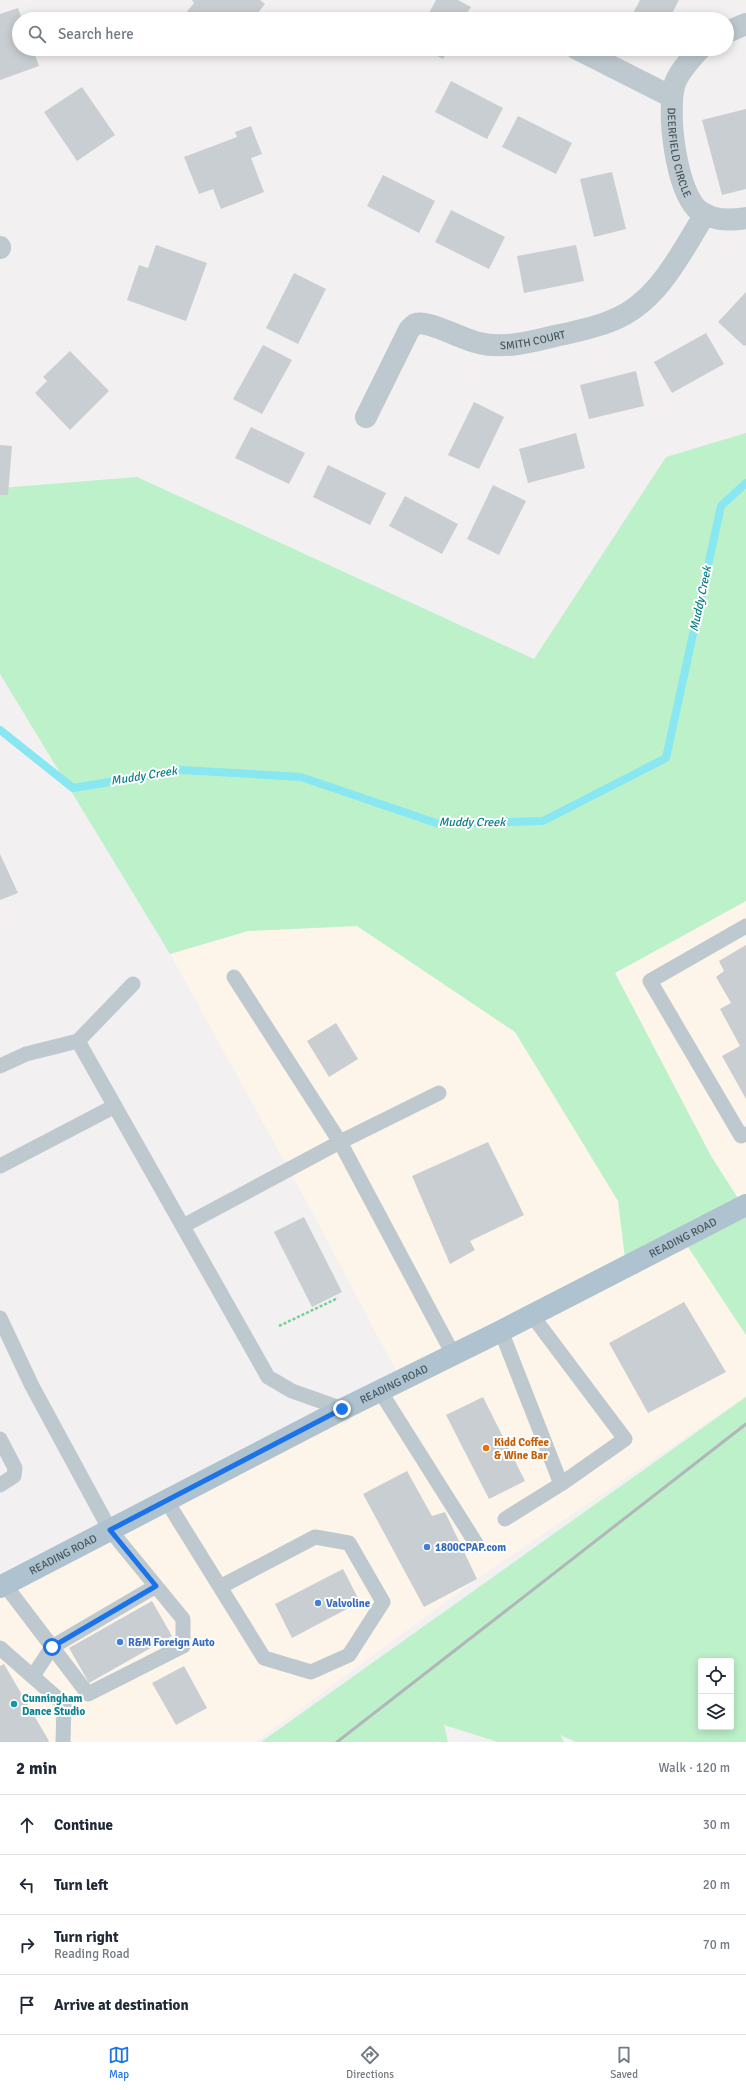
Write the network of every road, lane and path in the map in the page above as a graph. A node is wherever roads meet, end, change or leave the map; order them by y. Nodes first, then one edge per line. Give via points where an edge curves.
1 (746, 24) edge
2 (734, 29) edge
3 (591, 56) edge
4 (694, 56) edge
5 (672, 98) junction
6 (705, 214) junction
7 (746, 218) edge
8 (366, 417) dead end
9 (746, 926) edge
10 (234, 976) dead end
11 (133, 984) dead end
12 (78, 1041) junction
13 (0, 1066) edge
14 (439, 1093) dead end
15 (115, 1106) junction
16 (746, 1134) edge
17 (340, 1142) junction
18 (0, 1166) edge
19 (746, 1205) edge
20 (184, 1226) junction
21 (338, 1298) dead end
22 (532, 1314) junction
23 (1, 1323) edge
24 (279, 1326) dead end
25 (501, 1331) junction
26 (453, 1354) junction
27 (380, 1390) junction
28 (342, 1409) junction
29 (0, 1439) edge
30 (561, 1484) junction
31 (0, 1485) edge
32 (166, 1500) junction
33 (505, 1519) dead end
34 (110, 1530) junction
35 (477, 1545) dead end
36 (3, 1586) edge
37 (156, 1586) junction
38 (220, 1587) junction
39 (52, 1647) junction
40 (0, 1648) edge
41 (33, 1676) junction
42 (88, 1694) junction
43 (64, 1704) junction
44 (63, 1742) edge

1 - 2 street
3 - 5 street
4 - 5 street, DEERFIELD CIRCLE via 676,82
5 - 6 street, DEERFIELD CIRCLE via 671,124 683,183 692,203
6 - 7 street, DEERFIELD CIRCLE via 720,220
6 - 8 street, SMITH COURT via 659,285 631,311 614,320 538,340 500,345 480,344 426,324 416,324 409,330
9 - 16 lane via 650,981 741,1136
10 - 17 lane
11 - 12 lane
12 - 13 lane via 26,1054
12 - 15 lane
14 - 17 lane
15 - 18 lane
15 - 20 lane
17 - 20 lane
17 - 26 lane
19 - 22 main road, READING ROAD
20 - 28 lane via 268,1377 292,1391
21 - 24 path
22 - 25 main road, READING ROAD
22 - 30 lane via 625,1439
23 - 34 lane
25 - 26 main road, READING ROAD
25 - 30 lane
26 - 27 main road, READING ROAD
27 - 28 main road, READING ROAD
27 - 35 lane
28 - 32 main road, READING ROAD
29 - 31 lane via 15,1468 14,1476
30 - 33 lane
32 - 34 main road, READING ROAD
32 - 38 lane
34 - 36 main road, READING ROAD
34 - 37 lane
36 - 39 lane
37 - 39 lane
37 - 42 lane via 183,1619 183,1646
38 - 38 lane via 264,1658 311,1672 349,1655 384,1602 349,1543 315,1537
39 - 41 lane
39 - 42 lane
40 - 41 lane
41 - 43 lane
42 - 43 lane
43 - 44 lane

